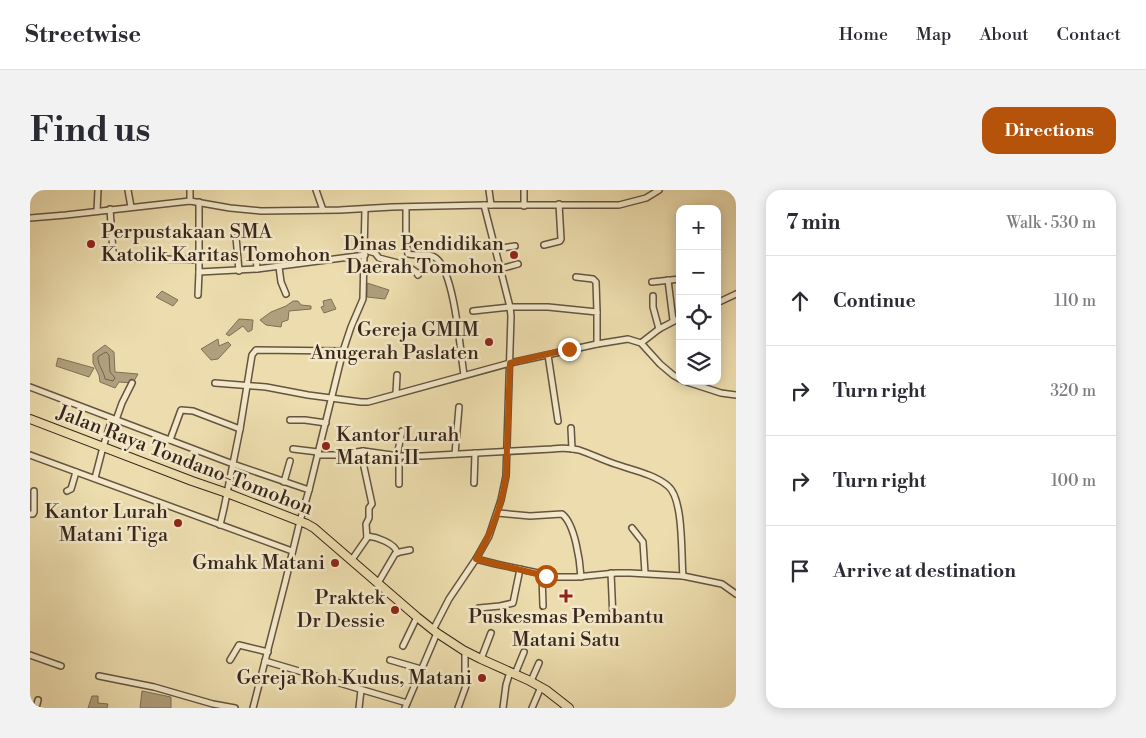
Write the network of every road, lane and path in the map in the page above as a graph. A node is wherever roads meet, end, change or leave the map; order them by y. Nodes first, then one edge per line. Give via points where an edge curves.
1 (98, 190) edge
2 (128, 190) edge
3 (190, 190) edge
4 (316, 190) edge
5 (489, 190) edge
6 (524, 190) edge
7 (659, 190) edge
8 (190, 201) junction
9 (199, 202) junction
10 (559, 204) junction
11 (484, 205) junction
12 (491, 205) junction
13 (524, 206) junction
14 (131, 207) junction
15 (406, 207) junction
16 (58, 208) dead end
17 (110, 209) junction
18 (366, 209) junction
19 (323, 210) junction
20 (97, 211) junction
21 (58, 215) junction
22 (30, 218) edge
23 (236, 237) dead end
24 (544, 245) dead end
25 (515, 246) dead end
26 (495, 249) junction
27 (365, 252) junction
28 (408, 254) junction
29 (256, 255) dead end
30 (199, 260) junction
31 (518, 264) dead end
32 (406, 265) junction
33 (279, 267) junction
34 (500, 269) junction
35 (257, 270) junction
36 (239, 271) junction
37 (199, 272) junction
38 (418, 275) dead end
39 (576, 278) dead end
40 (676, 279) edge
41 (668, 280) junction
42 (652, 282) dead end
43 (198, 294) dead end
44 (286, 294) dead end
45 (736, 294) edge
46 (653, 296) dead end
47 (721, 301) edge
48 (510, 307) junction
49 (473, 311) dead end
50 (597, 312) junction
51 (676, 319) edge
52 (673, 320) junction
53 (659, 329) junction
54 (641, 343) junction
55 (597, 344) junction
56 (343, 351) junction
57 (548, 355) junction
58 (510, 363) junction
59 (398, 375) dead end
60 (464, 375) junction
61 (676, 377) edge
62 (132, 383) dead end
63 (215, 383) dead end
64 (248, 385) junction
65 (696, 385) edge
66 (30, 387) edge
67 (396, 394) junction
68 (736, 395) edge
69 (330, 398) junction
70 (460, 408) dead end
71 (30, 419) edge
72 (114, 420) junction
73 (290, 420) dead end
74 (558, 421) dead end
75 (326, 423) junction
76 (571, 428) dead end
77 (240, 429) junction
78 (402, 431) dead end
79 (170, 440) junction
80 (103, 447) junction
81 (293, 449) dead end
82 (572, 449) junction
83 (363, 451) junction
84 (507, 451) junction
85 (318, 453) junction
86 (475, 453) junction
87 (455, 454) junction
88 (30, 455) edge
89 (398, 456) junction
90 (290, 462) dead end
91 (233, 464) junction
92 (76, 472) junction
93 (95, 478) junction
94 (284, 482) junction
95 (474, 483) dead end
96 (399, 484) dead end
97 (309, 490) junction
98 (34, 491) dead end
99 (67, 491) dead end
100 (227, 493) junction
101 (498, 513) junction
102 (30, 514) edge
103 (300, 521) junction
104 (220, 525) junction
105 (632, 528) dead end
106 (367, 536) junction
107 (410, 550) dead end
108 (292, 551) junction
109 (397, 552) junction
110 (476, 559) junction
111 (351, 561) junction
112 (520, 569) junction
113 (644, 573) junction
114 (542, 574) junction
115 (611, 574) junction
116 (683, 576) junction
117 (581, 577) junction
118 (378, 583) junction
119 (736, 594) edge
120 (543, 606) dead end
121 (479, 608) dead end
122 (417, 617) junction
123 (613, 619) dead end
124 (435, 632) junction
125 (491, 633) dead end
126 (403, 646) dead end
127 (465, 651) junction
128 (268, 652) junction
129 (524, 652) dead end
130 (30, 655) edge
131 (481, 659) junction
132 (230, 660) dead end
133 (390, 660) dead end
134 (265, 662) junction
135 (539, 663) dead end
136 (61, 666) dead end
137 (421, 669) junction
138 (513, 673) junction
139 (99, 676) dead end
140 (530, 681) junction
141 (541, 687) junction
142 (361, 690) junction
143 (38, 700) dead end
144 (406, 706) edge
145 (36, 708) edge
146 (235, 708) edge
147 (253, 708) edge
148 (359, 708) edge
149 (458, 708) edge
150 (503, 708) edge
151 (532, 708) edge
152 (569, 708) edge

1 - 20 street
2 - 14 street
3 - 8 street
4 - 19 street
5 - 12 street
6 - 13 street
7 - 10 street via 646,198 619,205
8 - 9 street
8 - 14 street
9 - 19 street via 244,210
9 - 30 street
10 - 13 street
10 - 24 street via 561,239
11 - 12 street
11 - 15 street
11 - 26 street
12 - 13 street
14 - 17 street
15 - 18 street
15 - 28 street
16 - 21 street
17 - 20 street
17 - 30 street via 116,256
18 - 19 street
18 - 27 street
20 - 21 street
21 - 22 street
23 - 36 street
25 - 26 street
26 - 34 street
27 - 32 street
27 - 33 street
27 - 56 street via 363,299
28 - 32 street
28 - 60 street via 433,256 442,267 457,321
29 - 35 street
30 - 37 street
31 - 34 street
32 - 38 street
33 - 35 street
33 - 44 street
34 - 48 street
35 - 36 street
36 - 37 street
37 - 43 street
39 - 50 street via 596,282
40 - 41 street
41 - 42 street
41 - 52 street
45 - 47 street
46 - 53 street
48 - 49 street
48 - 50 street via 548,306
48 - 58 street
50 - 55 street
51 - 52 street
52 - 53 street
53 - 54 street
54 - 55 street via 628,339
54 - 61 street
55 - 57 street
56 - 64 street via 256,350 252,356
56 - 69 street
57 - 58 street
57 - 74 street
58 - 60 street
58 - 84 street
59 - 67 street
60 - 67 street
62 - 72 street
63 - 64 street
64 - 69 street
64 - 77 street
65 - 68 street
66 - 72 street
67 - 69 street via 368,402
69 - 75 street
70 - 87 street
71 - 80 highway, Jalan Raya Tondano-Tomohon
72 - 79 street
72 - 80 street
73 - 75 street
75 - 85 street
76 - 82 street
77 - 79 street via 193,411 181,410
77 - 91 street
78 - 89 street
79 - 91 street
80 - 93 street
80 - 100 highway, Jalan Raya Tondano-Tomohon
81 - 85 street
82 - 84 street
82 - 116 street via 650,475 671,488 680,514
83 - 85 street via 336,455
83 - 89 street
83 - 106 street via 372,504 366,524
84 - 86 street
84 - 101 street
85 - 97 street
86 - 87 street
86 - 95 street
87 - 89 street
88 - 92 street
89 - 96 street
90 - 94 street
91 - 94 street
91 - 100 street
92 - 93 street
92 - 99 street via 71,489
93 - 104 street
94 - 97 street
97 - 103 street
98 - 102 street via 34,512
100 - 103 highway, Jalan Raya Tondano-Tomohon
100 - 104 street
101 - 110 street
101 - 117 street via 565,516 576,543
103 - 108 street
103 - 111 highway, Jalan Raya Tondano-Tomohon via 314,528
104 - 108 street
105 - 113 street via 643,542
106 - 109 street via 393,546
106 - 111 street
107 - 109 street
108 - 128 street
109 - 118 street
110 - 112 street
110 - 124 street via 449,599
111 - 118 highway, Jalan Raya Tondano-Tomohon
112 - 114 street
112 - 121 street via 513,603
113 - 115 street
113 - 116 street
114 - 117 street
114 - 120 street
115 - 117 street
115 - 123 street
116 - 119 street via 722,584
118 - 122 highway, Jalan Raya Tondano-Tomohon
122 - 124 highway, Jalan Raya Tondano-Tomohon
122 - 126 street
124 - 127 highway, Jalan Raya Tondano-Tomohon
124 - 137 street
125 - 131 street
127 - 131 highway, Jalan Raya Tondano-Tomohon
127 - 149 street via 467,683
128 - 132 street via 240,645
128 - 134 street
129 - 138 street
130 - 136 street
131 - 138 highway, Jalan Raya Tondano-Tomohon
133 - 137 street
134 - 142 street
134 - 147 street
135 - 140 street
137 - 144 street
138 - 140 highway, Jalan Raya Tondano-Tomohon
138 - 150 street via 506,685
139 - 146 street
140 - 141 highway, Jalan Raya Tondano-Tomohon
141 - 151 street
141 - 152 highway, Jalan Raya Tondano-Tomohon
142 - 144 street
142 - 148 street
143 - 145 street

